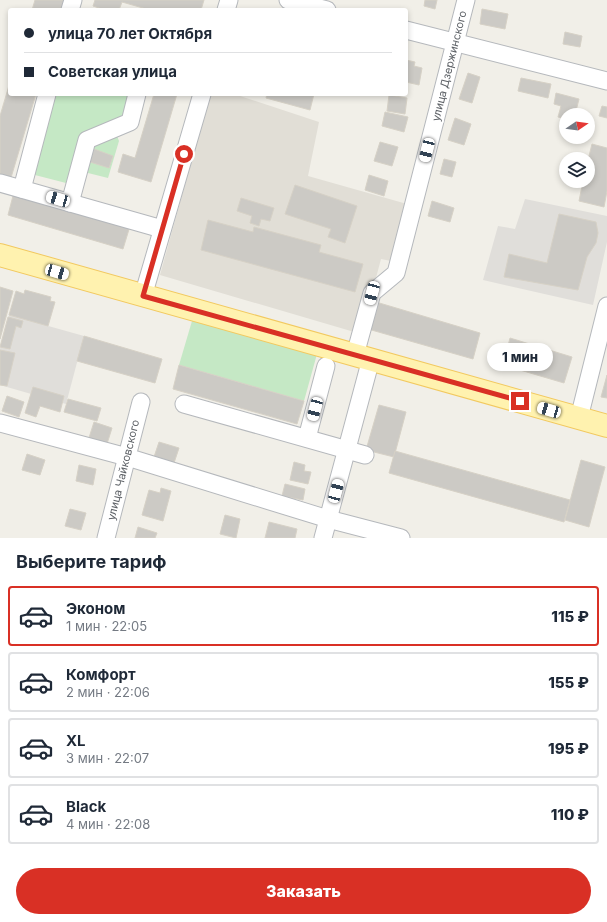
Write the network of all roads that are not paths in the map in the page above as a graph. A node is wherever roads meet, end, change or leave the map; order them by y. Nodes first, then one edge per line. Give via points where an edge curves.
1 (288, 0) edge
2 (466, 0) edge
3 (319, 8) edge
4 (408, 31) edge
5 (455, 43) junction
6 (607, 81) edge
7 (46, 96) edge
8 (136, 96) edge
9 (201, 96) edge
10 (0, 183) edge
11 (22, 189) junction
12 (70, 203) junction
13 (162, 229) junction
14 (0, 255) edge
15 (143, 296) junction
16 (607, 306) edge
17 (363, 357) junction
18 (326, 366) dead end
19 (140, 402) dead end
20 (184, 404) dead end
21 (579, 418) junction
22 (0, 422) edge
23 (607, 426) edge
24 (307, 438) junction
25 (347, 449) junction
26 (365, 455) dead end
27 (127, 457) junction
28 (328, 519) junction
29 (106, 538) edge
30 (323, 538) edge
31 (401, 538) edge

1 - 3 street
2 - 5 street, улица Дзержинского
4 - 5 street
5 - 6 street
5 - 17 street, улица Дзержинского via 396,273 372,293
7 - 11 street
8 - 12 street via 130,122 87,140
9 - 13 street
10 - 11 street
11 - 12 street
12 - 13 street
13 - 15 street
14 - 15 main road
15 - 17 main road
16 - 21 street
17 - 21 main road
17 - 25 street, улица Дзержинского
18 - 24 street
19 - 27 street, улица Чайковского
20 - 24 street
21 - 23 main road
22 - 27 street
24 - 25 street
25 - 26 street
25 - 28 street, улица Дзержинского
27 - 28 street
27 - 29 street, улица Чайковского
28 - 30 street, улица Дзержинского
28 - 31 street

